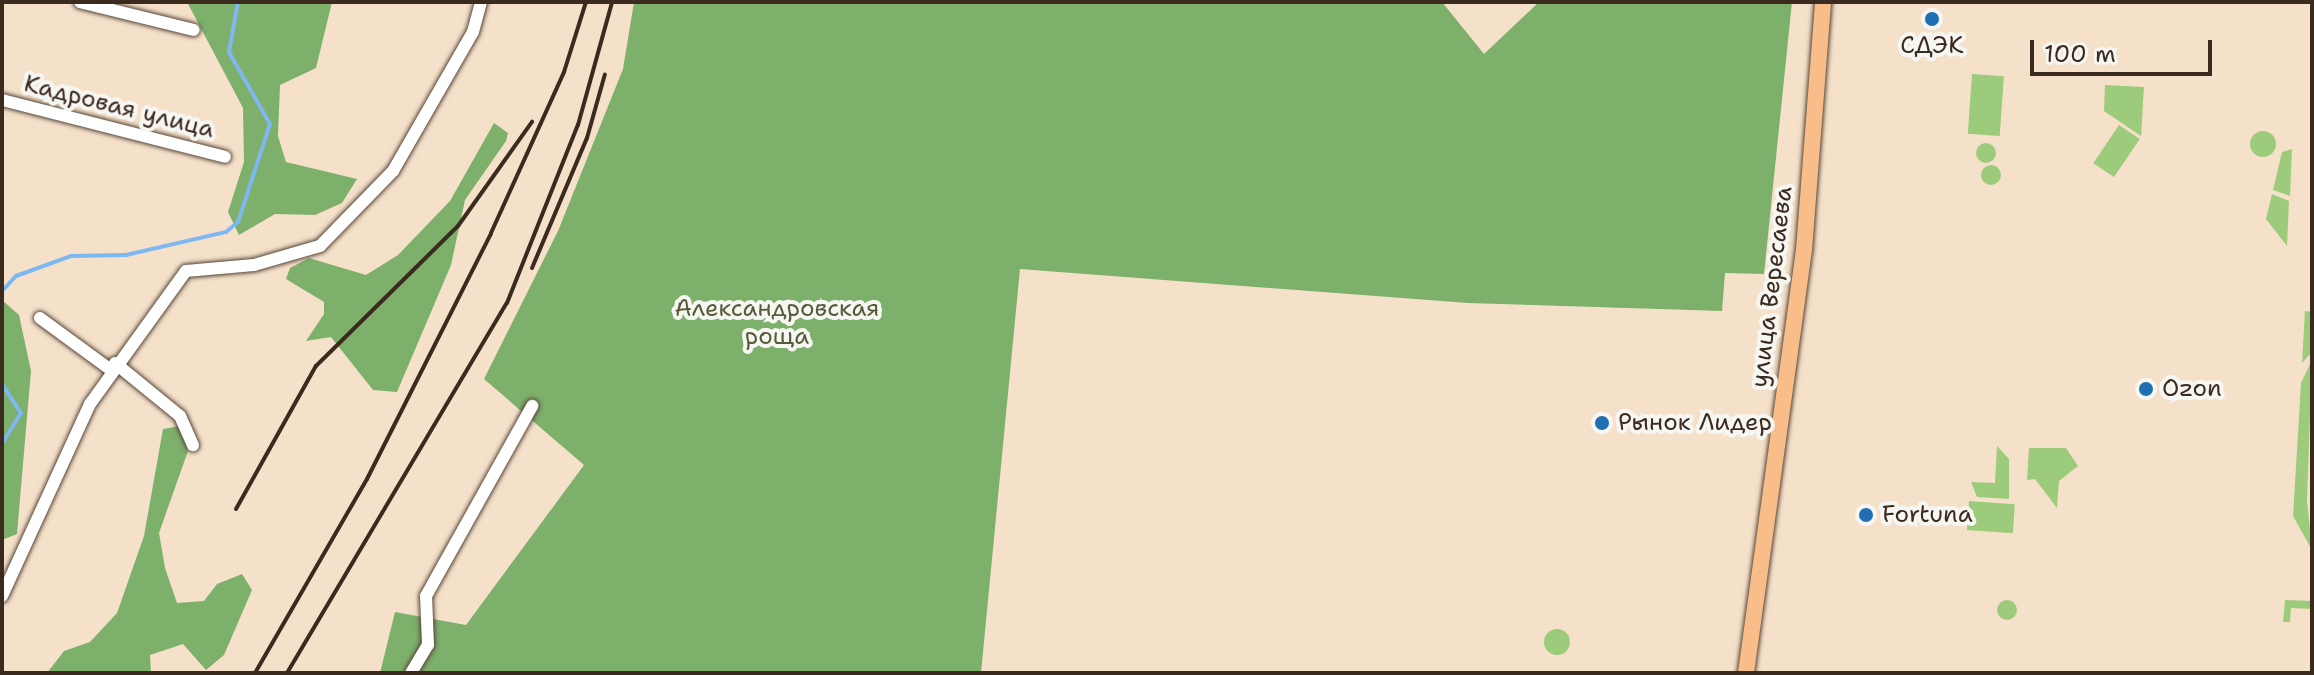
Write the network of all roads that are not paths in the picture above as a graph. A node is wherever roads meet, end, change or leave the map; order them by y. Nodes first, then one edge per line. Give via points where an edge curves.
1 (80, 2) edge
2 (481, 2) edge
3 (1823, 2) edge
4 (194, 30) dead end
5 (2, 100) edge
6 (225, 157) dead end
7 (40, 318) dead end
8 (113, 366) junction
9 (532, 406) dead end
10 (193, 445) dead end
11 (2, 596) edge
12 (411, 673) edge
13 (1746, 673) edge

1 - 4 street
2 - 8 street via 473,32 393,171 320,246 254,265 186,271
3 - 13 main road, улица Вересаева via 1804,250
5 - 6 street, Кадровая улица
7 - 8 street
8 - 10 street via 180,416
8 - 11 street
9 - 12 street via 426,596 428,645

